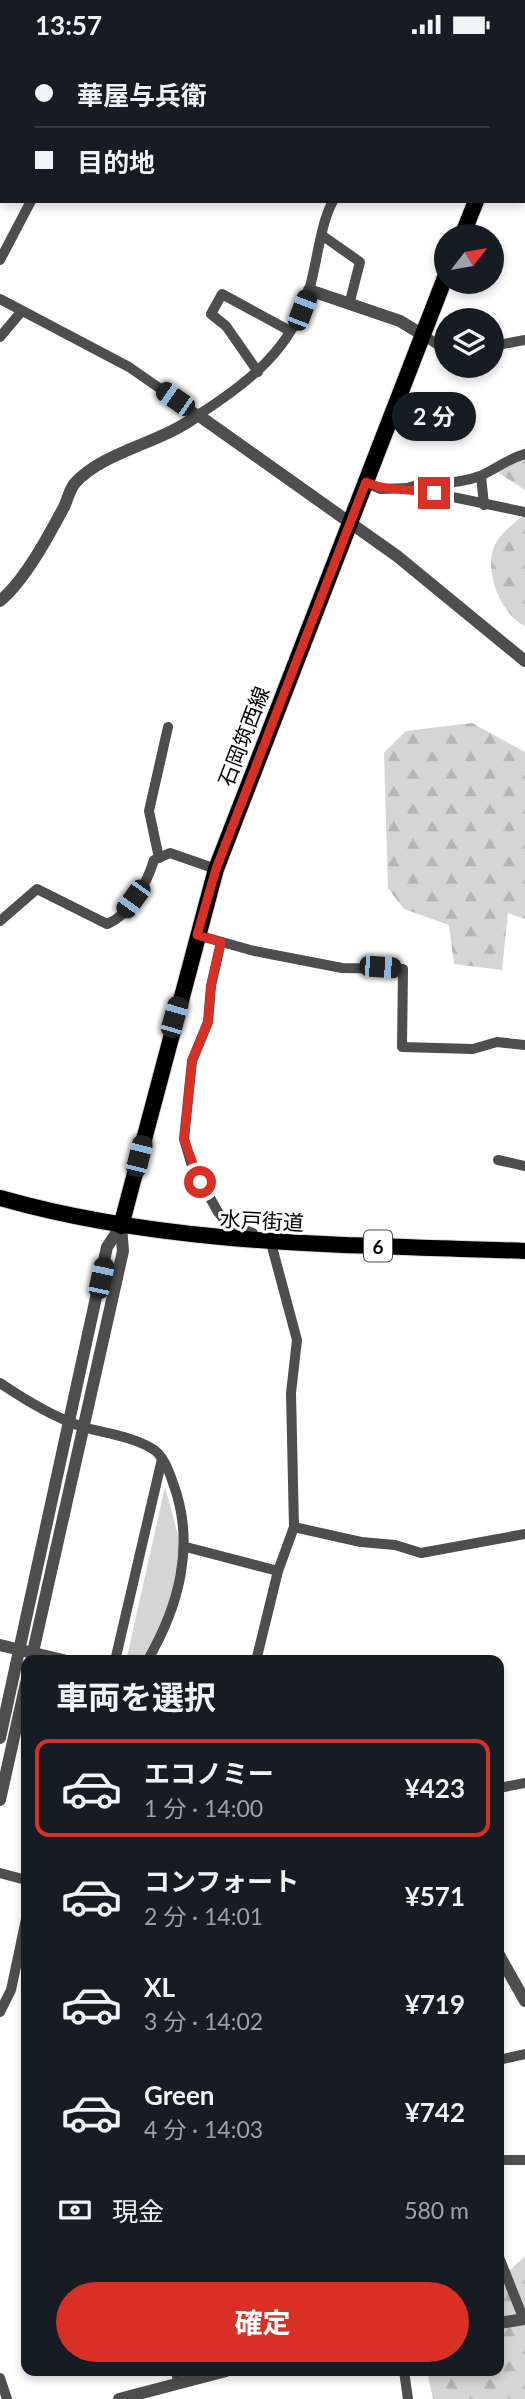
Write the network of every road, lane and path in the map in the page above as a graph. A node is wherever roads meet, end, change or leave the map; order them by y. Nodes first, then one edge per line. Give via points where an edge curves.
1 (30, 203) edge
2 (332, 203) edge
3 (475, 203) edge
4 (467, 224) edge
5 (323, 236) junction
6 (0, 260) edge
7 (309, 291) junction
8 (438, 294) edge
9 (0, 299) edge
10 (350, 301) dead end
11 (21, 312) junction
12 (290, 331) junction
13 (422, 335) junction
14 (0, 337) edge
15 (525, 340) edge
16 (434, 342) edge
17 (504, 344) edge
18 (258, 372) junction
19 (198, 415) junction
20 (525, 454) edge
21 (481, 476) junction
22 (366, 482) junction
23 (409, 488) junction
24 (484, 505) junction
25 (525, 512) edge
26 (350, 524) junction
27 (0, 601) edge
28 (525, 661) edge
29 (168, 727) dead end
30 (159, 858) junction
31 (216, 869) junction
32 (0, 921) edge
33 (197, 935) junction
34 (221, 942) junction
35 (525, 1045) edge
36 (498, 1160) dead end
37 (525, 1166) edge
38 (0, 1199) edge
39 (121, 1226) junction
40 (264, 1242) junction
41 (525, 1251) edge
42 (0, 1384) edge
43 (70, 1422) junction
44 (84, 1427) junction
45 (162, 1459) junction
46 (294, 1527) junction
47 (525, 1534) edge
48 (186, 1548) junction
49 (278, 1571) junction
50 (0, 1645) edge
51 (20, 1649) junction
52 (29, 1655) edge
53 (32, 1655) edge
54 (116, 1655) edge
55 (151, 1655) edge
56 (257, 1655) edge
57 (21, 1706) edge
58 (0, 1738) edge
59 (525, 1783) edge
60 (504, 1787) edge
61 (0, 1800) edge
62 (0, 1873) edge
63 (21, 1878) edge
64 (21, 1943) edge
65 (504, 1964) edge
66 (525, 2001) edge
67 (0, 2012) edge
68 (525, 2054) edge
69 (504, 2059) edge
70 (504, 2160) edge
71 (525, 2160) edge
72 (504, 2269) edge
73 (524, 2319) edge
74 (504, 2322) edge
75 (405, 2376) edge
76 (177, 2377) edge
77 (0, 2378) edge
78 (7, 2399) edge
79 (119, 2399) edge
80 (408, 2399) edge

1 - 6 street
2 - 5 street
3 - 4 main road
5 - 7 street
5 - 10 street via 360,262
7 - 12 street
7 - 13 street via 400,321
8 - 13 main road, 石岡筑西線
9 - 11 street
11 - 14 street
11 - 19 street via 129,367
12 - 18 street
12 - 18 street via 222,294 211,314 226,326
13 - 16 street
13 - 22 main road, 石岡筑西線
15 - 17 street
18 - 19 street
19 - 26 street
19 - 27 street via 170,434 82,476 23,575
20 - 21 street
21 - 23 street
21 - 24 street
22 - 23 street via 381,489
22 - 26 main road, 石岡筑西線
23 - 24 street
24 - 25 street
26 - 28 street via 397,556
26 - 31 main road, 石岡筑西線
29 - 30 street via 149,811
30 - 31 street via 170,853
30 - 32 street via 118,919 107,924 37,889
31 - 33 main road, 石岡筑西線
33 - 34 street
33 - 39 main road, 石岡筑西線
34 - 35 street via 342,968 403,969 402,1047
34 - 40 street via 208,1022 192,1061 184,1139 207,1197 228,1224
36 - 37 street
38 - 39 main road, 水戸街道 / 6
39 - 40 main road, 水戸街道 / 6
39 - 43 street via 107,1247
39 - 44 street via 123,1251
40 - 41 main road, 水戸街道 / 6
40 - 46 street via 297,1340 291,1393
42 - 43 street
43 - 44 street
43 - 51 street
44 - 45 street via 152,1448
44 - 53 street
45 - 48 street via 178,1496
45 - 54 street
46 - 47 street via 421,1553
46 - 49 street
48 - 49 street
48 - 55 street via 166,1630
49 - 56 street
50 - 51 street
51 - 52 street
51 - 58 street
57 - 61 street
59 - 60 street
62 - 63 street
64 - 67 street via 11,1990
65 - 66 street
68 - 69 street
70 - 71 street
72 - 73 street
73 - 74 street
75 - 80 street
76 - 79 street
77 - 78 street

